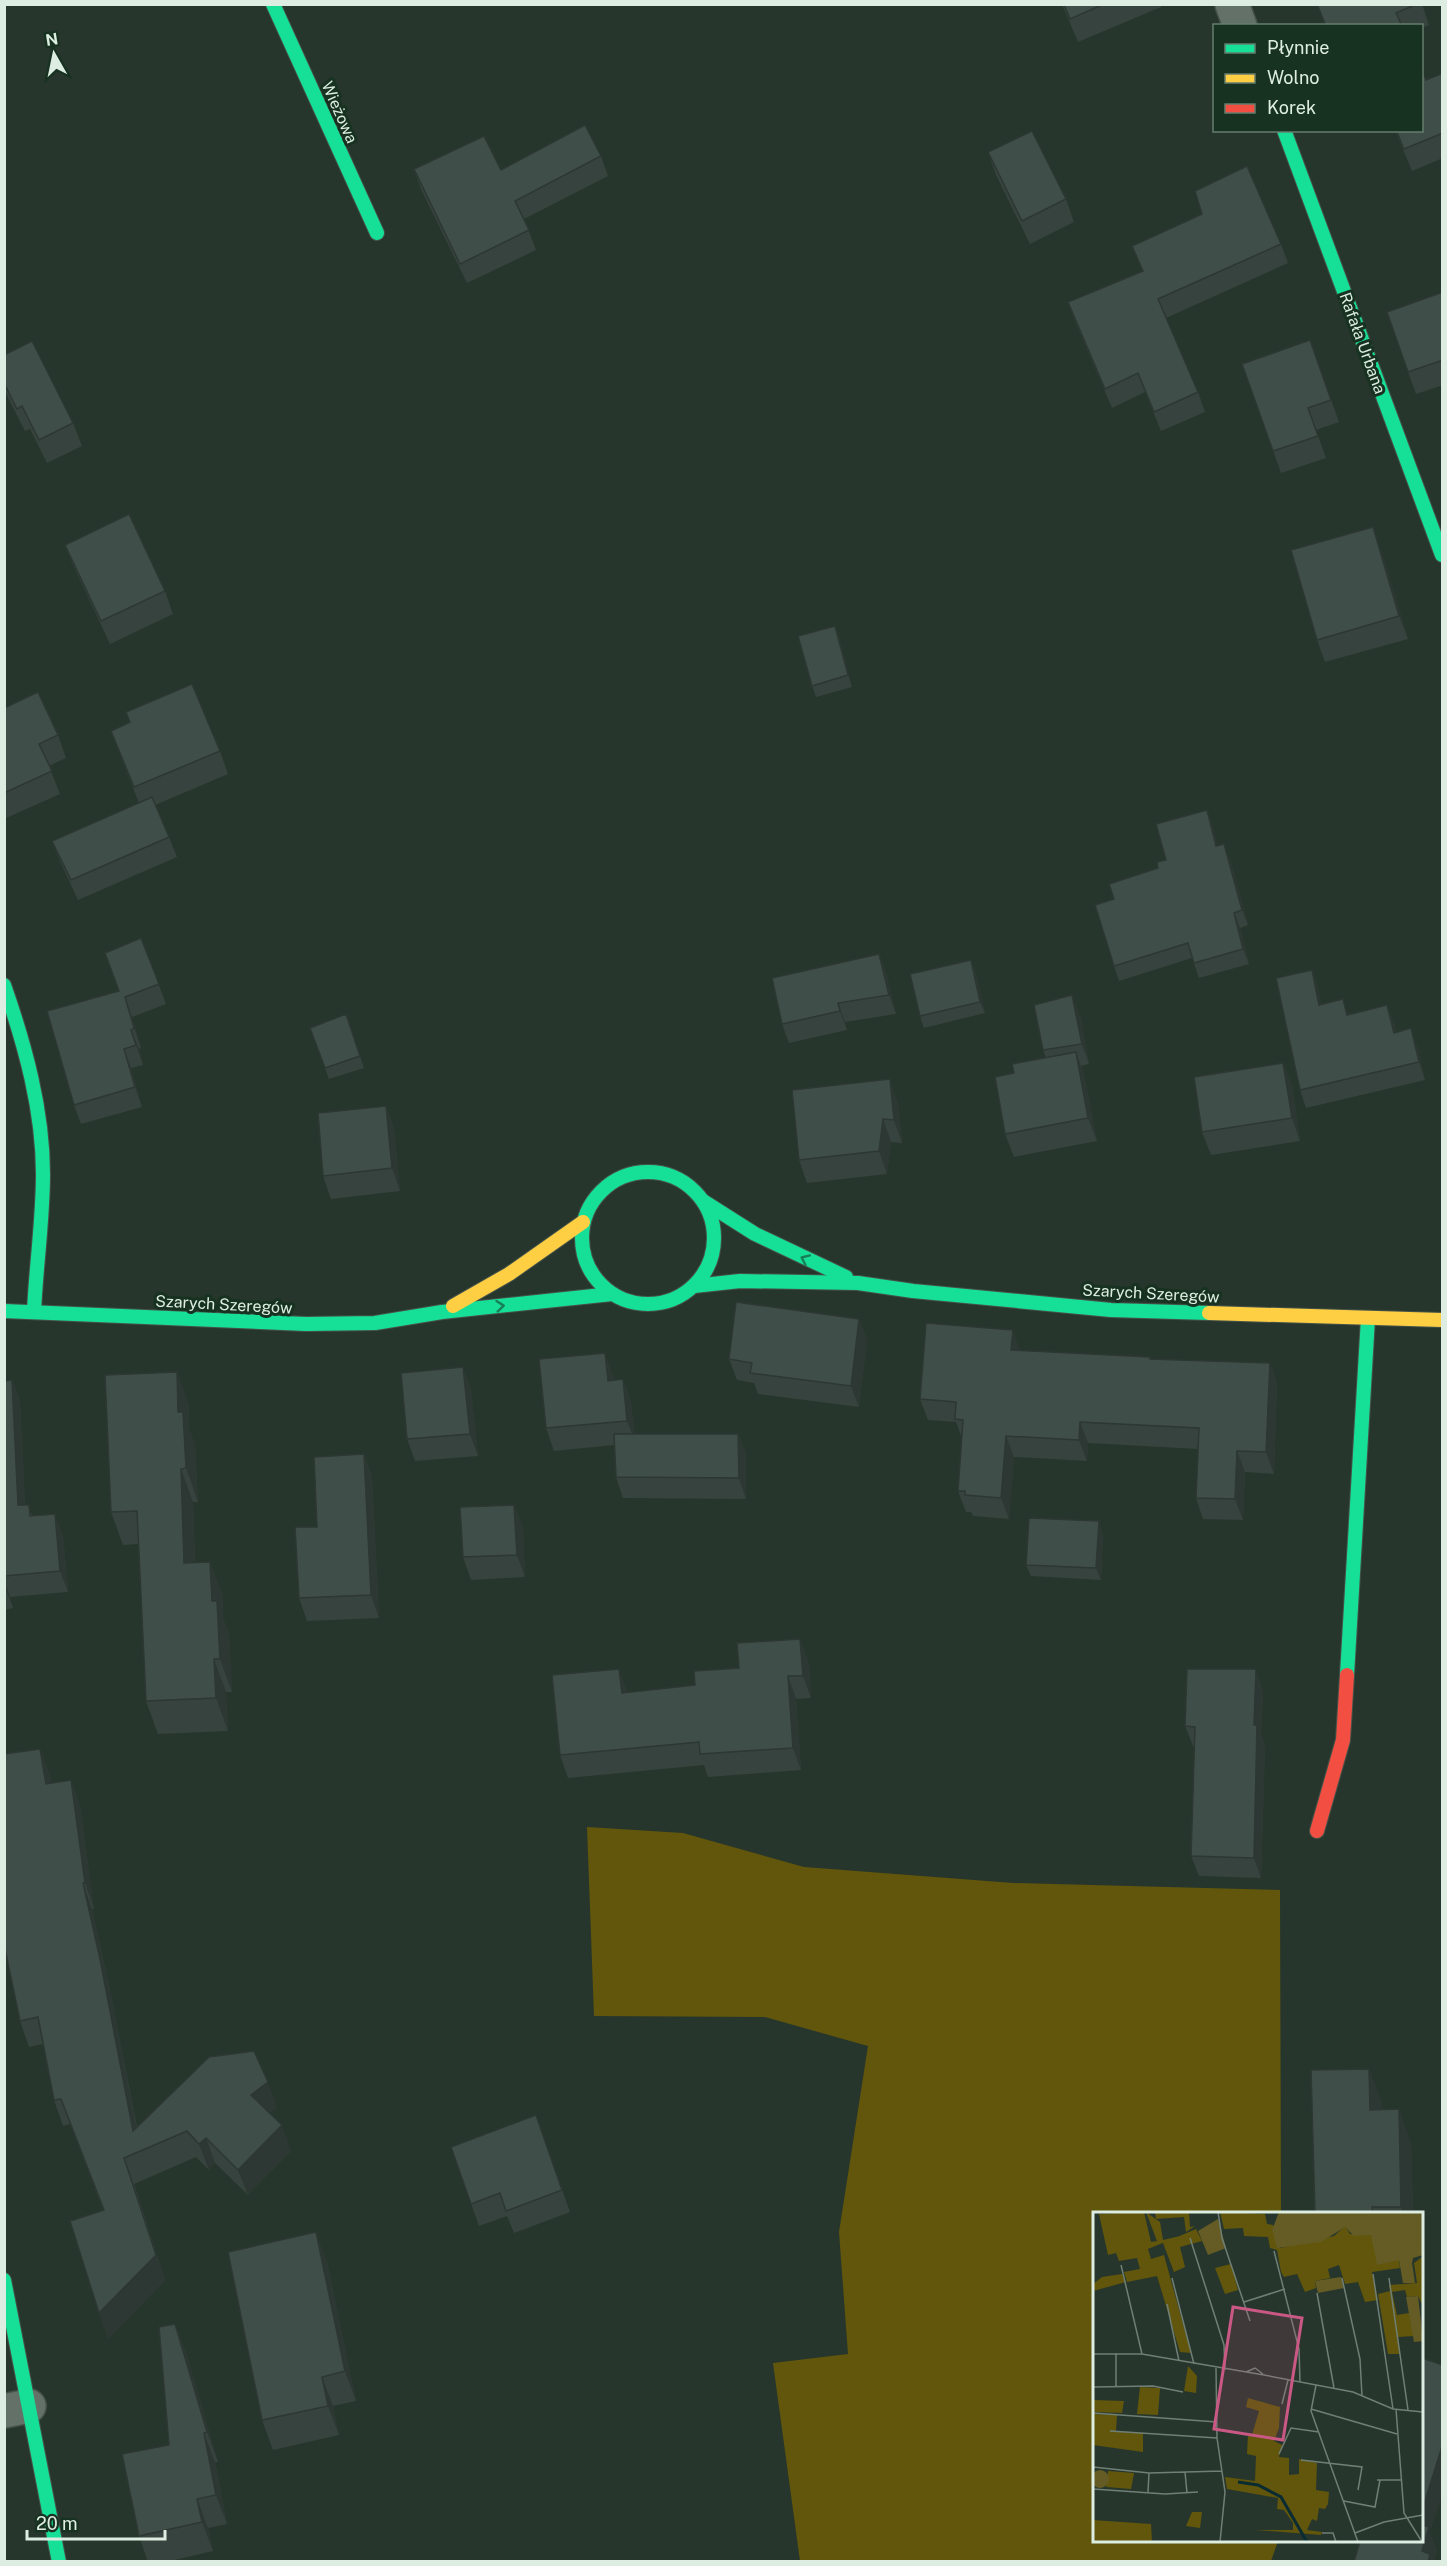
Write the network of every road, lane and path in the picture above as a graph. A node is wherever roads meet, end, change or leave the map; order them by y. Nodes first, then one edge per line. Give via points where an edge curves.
1 (273, 4) edge
2 (1232, 4) edge
3 (1239, 24) edge
4 (1285, 132) edge
5 (377, 233) dead end
6 (1443, 555) edge
7 (4, 985) edge
8 (704, 1201) junction
9 (583, 1222) junction
10 (858, 1282) junction
11 (694, 1286) junction
12 (612, 1294) junction
13 (4, 1311) edge
14 (34, 1312) junction
15 (442, 1312) junction
16 (1368, 1318) junction
17 (1443, 1320) edge
18 (1317, 1831) dead end
19 (4, 2280) edge
20 (17, 2409) edge
21 (59, 2562) edge

1 - 5 street, Wieżowa
2 - 3 street
4 - 6 street, Rafała Urbana
7 - 14 street via 36,1106 43,1172
8 - 9 street via 687,1184 666,1174 643,1172 604,1187
10 -> 8 street, Szarych Szeregów via 734,1224
8 - 11 street via 713,1222 714,1245 708,1268
9 - 12 street via 581,1243 586,1263 597,1281
9 - 15 street, Szarych Szeregów via 509,1274
10 - 11 street, Szarych Szeregów via 740,1281
10 - 16 street, Szarych Szeregów via 1110,1310
11 - 12 street via 675,1299 652,1305 631,1303
15 -> 12 street, Szarych Szeregów
13 - 14 street, Szarych Szeregów
14 - 15 street, Szarych Szeregów via 306,1324 375,1323
16 - 17 street, Szarych Szeregów
16 - 18 street via 1343,1740
19 - 20 street
20 - 21 street

